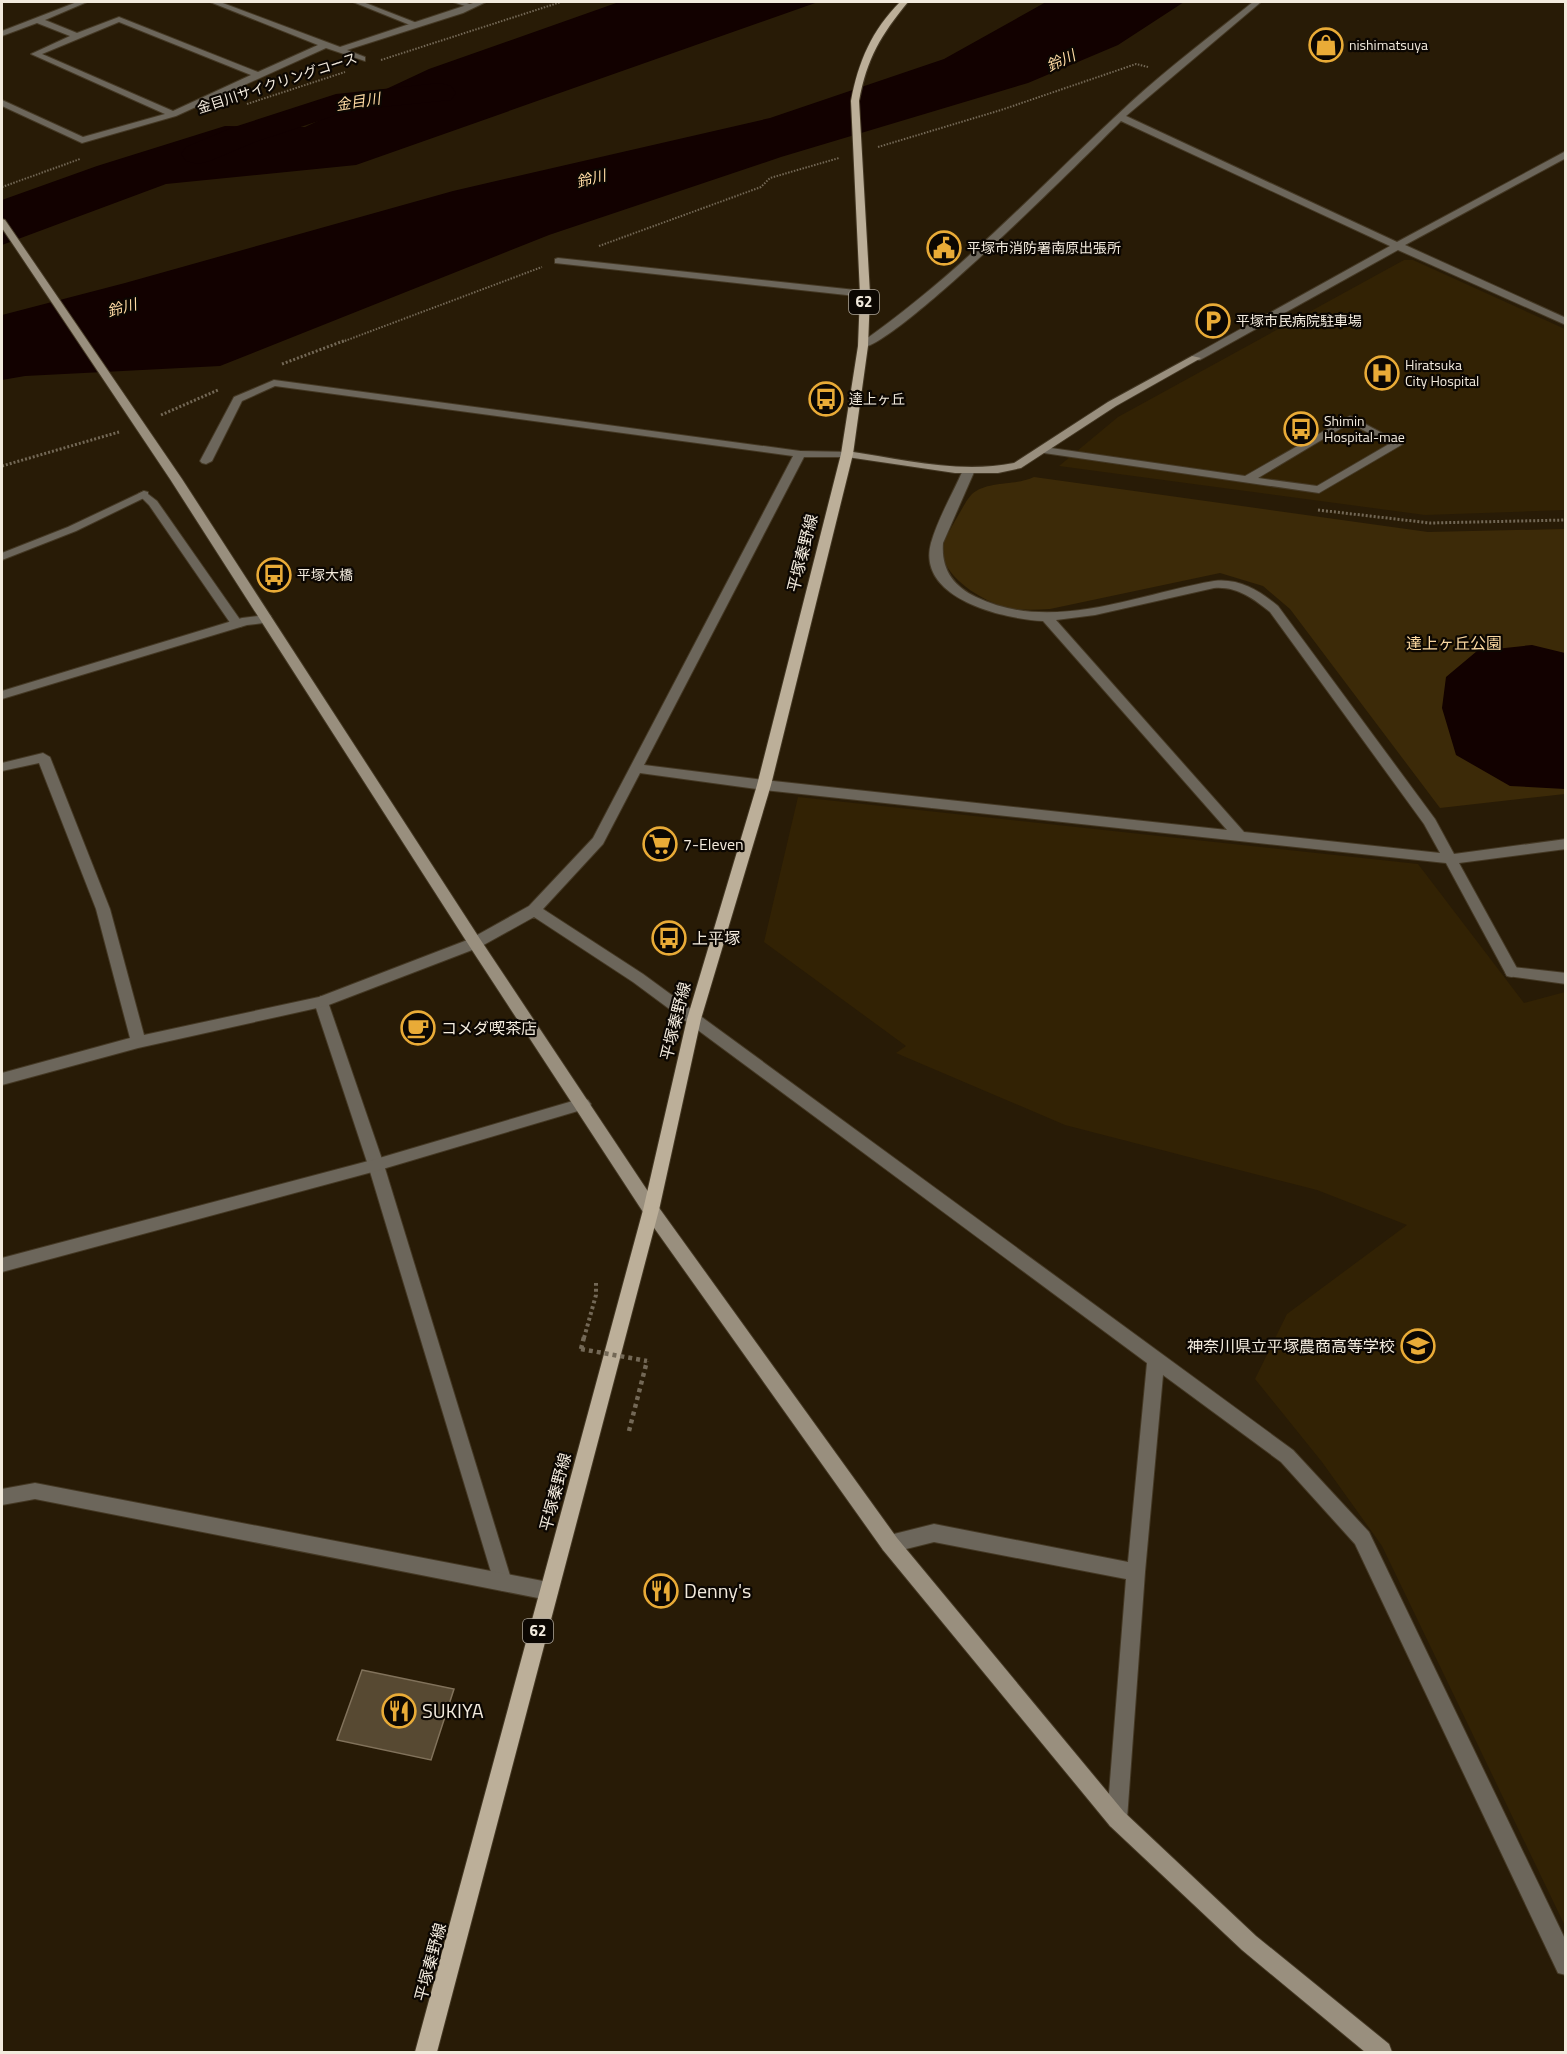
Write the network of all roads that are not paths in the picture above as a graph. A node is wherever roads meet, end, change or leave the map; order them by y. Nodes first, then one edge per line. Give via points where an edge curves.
1 (83, 2) edge
2 (214, 2) edge
3 (357, 2) edge
4 (458, 2) edge
5 (482, 2) edge
6 (904, 2) edge
7 (1257, 2) edge
8 (471, 6) junction
9 (37, 20) junction
10 (418, 25) junction
11 (3, 32) edge
12 (77, 36) junction
13 (325, 45) junction
14 (340, 50) junction
15 (362, 58) dead end
16 (258, 75) junction
17 (2, 103) edge
18 (173, 114) junction
19 (1120, 117) junction
20 (1566, 154) edge
21 (2, 222) edge
22 (1398, 246) junction
23 (558, 261) dead end
24 (865, 294) junction
25 (1566, 322) edge
26 (863, 346) junction
27 (1044, 450) junction
28 (800, 453) junction
29 (847, 454) junction
30 (206, 461) dead end
31 (969, 470) junction
32 (1246, 480) junction
33 (2, 556) edge
34 (1047, 618) junction
35 (267, 619) junction
36 (237, 624) junction
37 (2, 695) edge
38 (2, 767) edge
39 (636, 768) junction
40 (764, 785) junction
41 (1240, 836) junction
42 (1566, 844) edge
43 (1450, 859) junction
44 (534, 910) junction
45 (475, 943) junction
46 (1566, 979) edge
47 (321, 1002) junction
48 (694, 1019) junction
49 (138, 1042) junction
50 (2, 1079) edge
51 (583, 1104) junction
52 (376, 1165) junction
53 (651, 1210) junction
54 (2, 1265) edge
55 (1156, 1362) junction
56 (2, 1497) edge
57 (890, 1544) junction
58 (1136, 1572) junction
59 (503, 1582) junction
60 (548, 1591) junction
61 (1117, 1819) junction
62 (1566, 1965) edge
63 (426, 2052) edge
64 (1381, 2052) edge

1 - 9 street
2 - 13 street
3 - 10 street
4 - 8 street
5 - 8 street
6 - 24 main road, 平塚秦野線 / 62 via 884,23 866,55 855,101
7 - 19 street
8 - 10 street
9 - 11 street
9 - 12 street
10 - 14 street
12 - 16 street via 118,19
12 - 18 street via 35,54
13 - 14 street
13 - 16 street
14 - 15 street
16 - 18 street
17 - 18 street via 82,140
19 - 22 street
19 - 26 street via 927,299
20 - 22 street
21 - 35 street
22 - 25 street
22 - 27 street via 1112,404
23 - 24 street
24 - 26 main road, 平塚秦野線 / 62
26 - 29 main road, 平塚秦野線 / 62
27 - 31 street via 1006,470
27 - 32 street
28 - 29 street
28 - 30 street via 274,383 238,399
28 - 39 street
29 - 31 street
29 - 40 main road, 平塚秦野線 / 62
31 - 34 street via 937,543 938,569 946,582 979,606 1002,615
32 - 32 street via 1350,419 1397,444 1319,490
33 - 36 street via 72,530 144,494
34 - 41 street
34 - 43 street via 1224,584 1255,593 1274,609 1430,822
35 - 36 street
35 - 45 street
36 - 37 street
38 - 49 street via 43,757 103,909
39 - 40 street
39 - 44 street via 598,841
40 - 41 street
40 - 48 main road, 平塚秦野線 / 62
41 - 43 street
42 - 43 street
43 - 46 street via 1512,972
44 - 45 street
44 - 48 street
45 - 47 street
45 - 51 street
47 - 49 street
47 - 52 street
48 - 53 main road, 平塚秦野線 / 62
48 - 55 street
49 - 50 street
51 - 52 street
51 - 53 street
52 - 54 street
52 - 59 street
53 - 57 street
53 - 60 main road, 平塚秦野線 / 62
55 - 58 street
55 - 62 street via 1287,1456 1362,1538
56 - 59 street via 35,1491
57 - 58 street via 934,1533
57 - 61 street
58 - 61 street
59 - 60 street
60 - 63 main road, 平塚秦野線 / 62
61 - 64 street via 1248,1943

